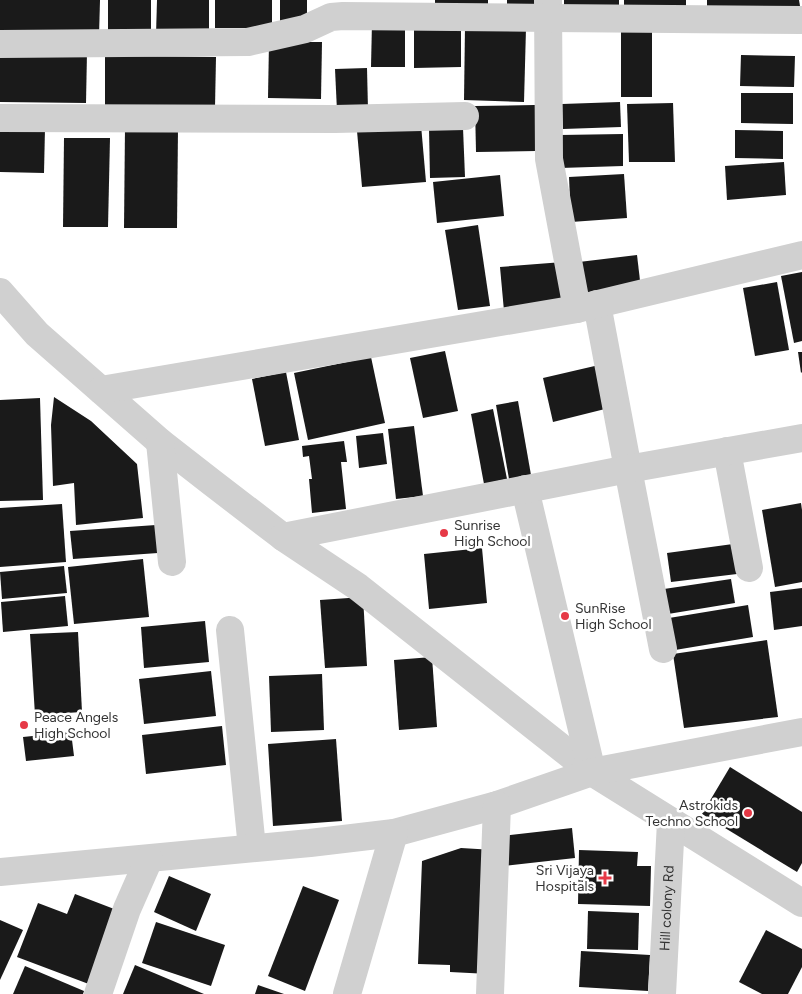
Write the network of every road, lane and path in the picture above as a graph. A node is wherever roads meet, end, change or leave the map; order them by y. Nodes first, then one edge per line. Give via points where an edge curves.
1 (549, 9) edge
2 (802, 20) edge
3 (0, 44) edge
4 (466, 116) dead end
5 (0, 118) edge
6 (802, 255) edge
7 (0, 292) edge
8 (587, 307) junction
9 (101, 390) junction
10 (802, 438) edge
11 (160, 442) junction
12 (727, 451) junction
13 (628, 470) junction
14 (525, 490) junction
15 (283, 537) junction
16 (172, 562) dead end
17 (749, 568) dead end
18 (230, 630) dead end
19 (663, 650) dead end
20 (802, 732) edge
21 (592, 772) junction
22 (497, 805) junction
23 (671, 822) junction
24 (394, 833) junction
25 (252, 848) junction
26 (150, 859) junction
27 (0, 872) edge
28 (802, 903) edge
29 (98, 994) edge
30 (347, 994) edge
31 (490, 994) edge
32 (662, 994) edge

1 - 2 street
1 - 3 street via 331,17 305,29 248,42
1 - 8 street via 549,159
4 - 5 street
6 - 8 street
7 - 9 street via 37,334
8 - 9 street
8 - 13 street
9 - 11 street
10 - 12 street
11 - 15 street
11 - 16 street
12 - 13 street
12 - 17 street
13 - 14 street
13 - 19 street
14 - 15 street
14 - 21 street
15 - 21 street via 358,586
18 - 25 street
20 - 21 street
21 - 22 street
21 - 23 street
22 - 24 street
22 - 31 street
23 - 28 street
23 - 32 street, Hill colony Rd
24 - 25 street
24 - 30 street
25 - 26 street
26 - 27 street
26 - 29 street via 127,909

